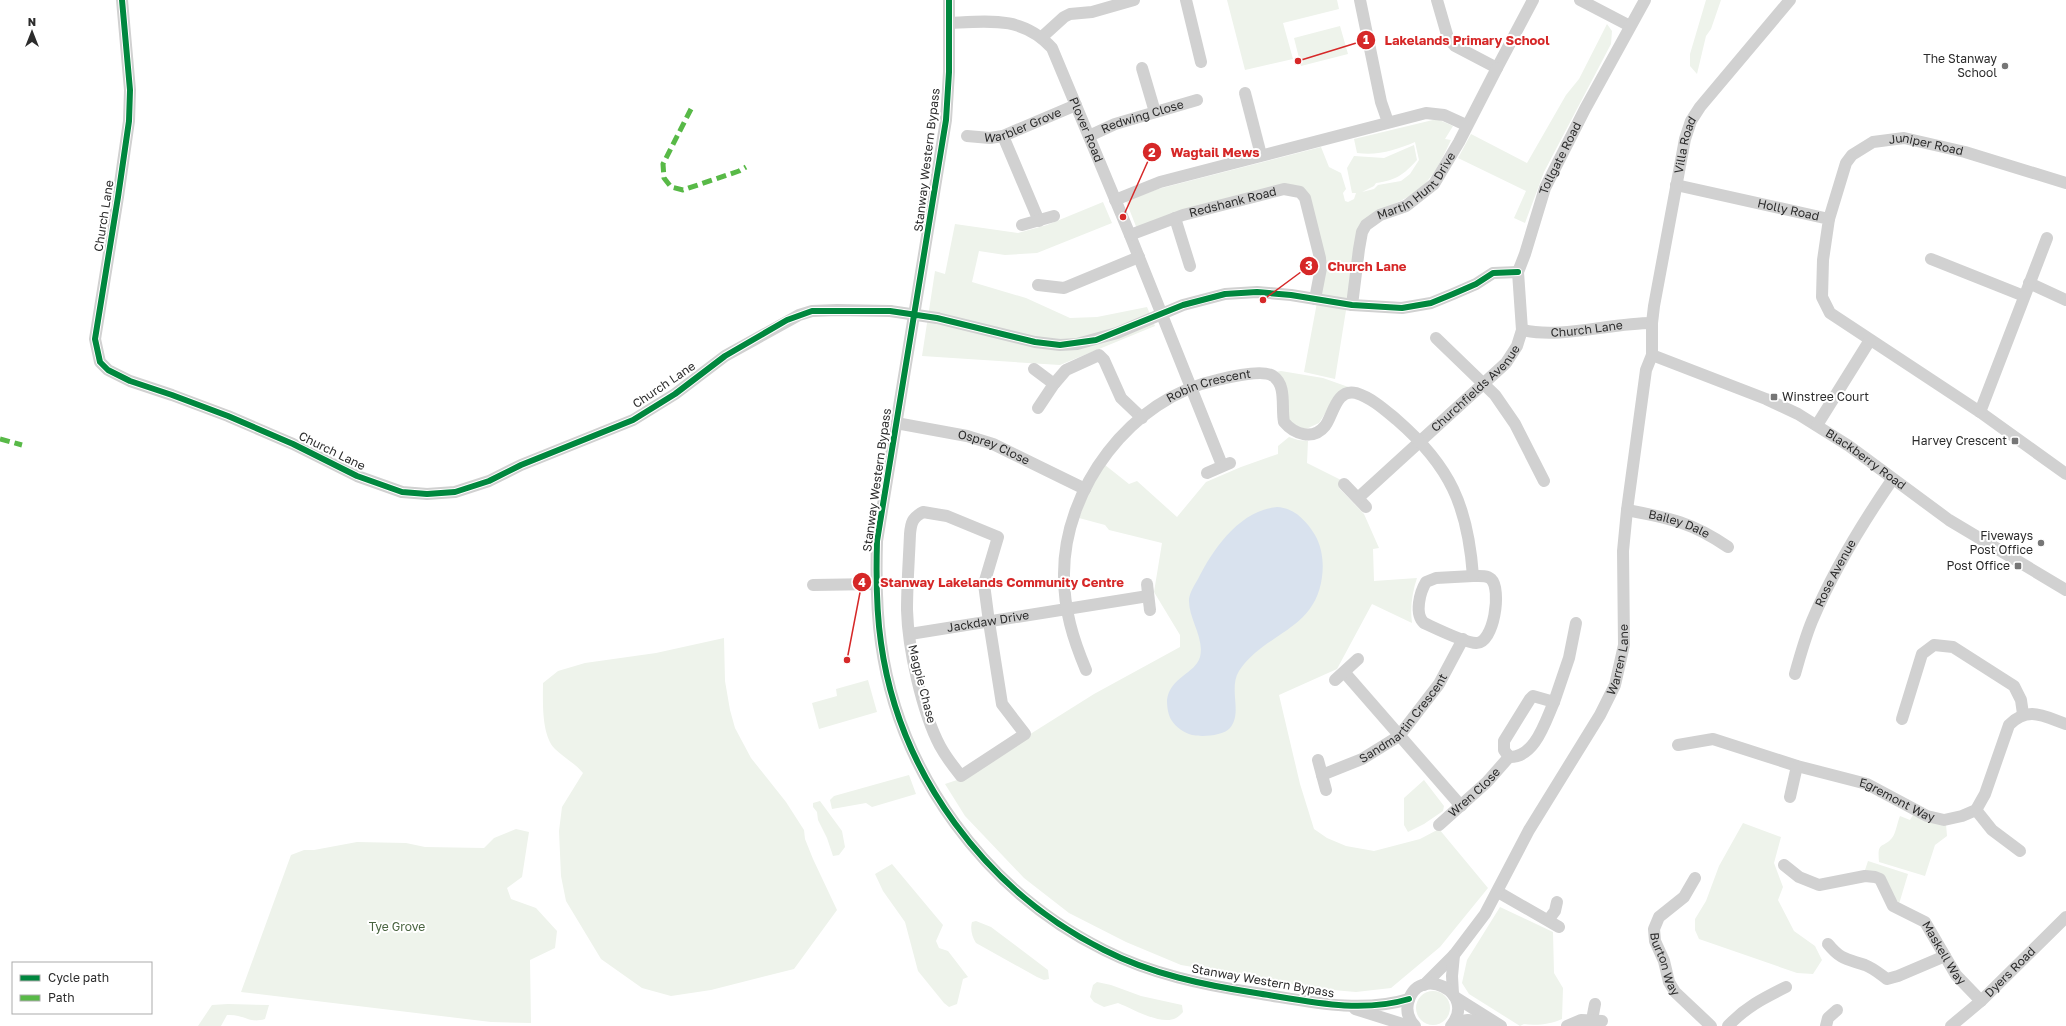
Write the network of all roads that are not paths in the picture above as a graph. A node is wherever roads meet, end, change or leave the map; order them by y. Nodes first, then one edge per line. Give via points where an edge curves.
1 (122, 0) edge
2 (949, 0) edge
3 (1131, 0) edge
4 (1186, 0) edge
5 (1360, 0) edge
6 (1437, 0) edge
7 (1533, 0) edge
8 (1580, 0) edge
9 (1645, 0) edge
10 (1790, 0) edge
11 (950, 23) junction
12 (1630, 26) junction
13 (1042, 37) junction
14 (1201, 62) dead end
15 (1142, 68) dead end
16 (1496, 68) junction
17 (1245, 93) dead end
18 (1198, 100) dead end
19 (1076, 105) junction
20 (1155, 112) junction
21 (1388, 122) junction
22 (1466, 125) junction
23 (967, 136) dead end
24 (1004, 136) junction
25 (1088, 136) junction
26 (1261, 155) junction
27 (2066, 183) edge
28 (1676, 185) junction
29 (1115, 200) junction
30 (1054, 216) dead end
31 (1175, 218) junction
32 (1829, 219) junction
33 (1039, 221) junction
34 (1022, 225) dead end
35 (1130, 235) junction
36 (2047, 238) dead end
37 (1139, 256) junction
38 (1931, 259) dead end
39 (1190, 266) dead end
40 (1518, 272) junction
41 (2029, 283) junction
42 (1038, 285) dead end
43 (2024, 296) junction
44 (1315, 299) junction
45 (2066, 300) edge
46 (1352, 305) junction
47 (1161, 313) junction
48 (1652, 322) junction
49 (1522, 330) junction
50 (1436, 338) dead end
51 (1870, 340) junction
52 (1652, 355) junction
53 (1034, 369) dead end
54 (1485, 383) junction
55 (1054, 384) junction
56 (1191, 388) junction
57 (1038, 408) dead end
58 (1980, 412) junction
59 (1142, 418) junction
60 (896, 423) junction
61 (1817, 425) junction
62 (1420, 440) junction
63 (1207, 473) dead end
64 (2066, 474) edge
65 (1892, 480) junction
66 (1544, 482) dead end
67 (1344, 484) dead end
68 (1085, 489) junction
69 (1358, 498) junction
70 (1366, 507) dead end
71 (1627, 510) junction
72 (1728, 547) dead end
73 (1473, 576) junction
74 (876, 584) junction
75 (813, 585) dead end
76 (2066, 590) edge
77 (1067, 610) junction
78 (1150, 610) dead end
79 (989, 622) junction
80 (1576, 623) dead end
81 (910, 634) junction
82 (1463, 639) junction
83 (1358, 659) dead end
84 (1086, 670) dead end
85 (1345, 673) junction
86 (1794, 674) dead end
87 (1335, 680) dead end
88 (1554, 702) junction
89 (2023, 714) junction
90 (1902, 719) dead end
91 (2066, 724) edge
92 (1399, 736) junction
93 (1693, 741) junction
94 (1678, 745) dead end
95 (1696, 753) dead end
96 (1509, 757) junction
97 (1318, 760) dead end
98 (1797, 766) junction
99 (1322, 775) junction
100 (1326, 790) dead end
101 (1790, 797) dead end
102 (1461, 806) junction
103 (1976, 810) junction
104 (1439, 825) dead end
105 (2020, 851) dead end
106 (1784, 865) dead end
107 (1695, 878) dead end
108 (1498, 892) junction
109 (1557, 902) dead end
110 (2066, 917) edge
111 (1548, 919) junction
112 (1559, 927) dead end
113 (1828, 944) dead end
114 (1454, 955) junction
115 (1945, 956) junction
116 (1424, 985) junction
117 (1786, 987) dead end
118 (1454, 995) junction
119 (1409, 999) junction
120 (1981, 1000) junction
121 (1595, 1004) dead end
122 (1349, 1007) junction
123 (1837, 1010) dead end
124 (1452, 1024) edge
125 (1498, 1024) edge
126 (1409, 1026) edge
127 (1415, 1026) edge
128 (1567, 1026) edge
129 (1711, 1026) edge
130 (1728, 1026) edge
131 (1826, 1026) edge
132 (1951, 1026) edge

1 - 47 street, Church Lane, bridge via 129,70 129,114 95,339 100,362 108,370 130,381 228,416 364,479 402,492 455,492 489,481 521,465 633,420 675,394 725,356 799,315 812,311 890,311 937,318 1035,342 1060,345 1096,340
2 - 11 street, Stanway Western Bypass
3 - 13 street via 1092,12 1070,14
4 - 14 street
5 - 21 street via 1381,102
6 - 16 street via 1448,38 1455,46
7 - 16 street, Martin Hunt Drive
8 - 12 street
9 - 12 street, Tollgate Road
10 - 28 street, Villa Road via 1700,106 1685,139
11 - 13 street, Plover Road via 1010,22
11 - 60 street, Stanway Western Bypass via 946,120
12 - 40 street, Tollgate Road via 1545,188 1526,254
13 - 19 street, Plover Road via 1052,48
15 - 20 street
16 - 22 street, Martin Hunt Drive
17 - 26 street
18 - 20 street, Redwing Close
19 - 24 street, Warbler Grove
19 - 25 street, Plover Road
20 - 25 street, Redwing Close via 1115,124
21 - 22 street via 1436,112
21 - 26 street
22 - 46 street, Martin Hunt Drive via 1434,184 1406,206 1380,215 1366,225 1359,249
23 - 24 street, Warbler Grove
24 - 33 street
25 - 29 street, Plover Road
26 - 29 street via 1160,182
27 - 32 street, Juniper Road via 1965,152 1904,138 1873,142 1852,155 1846,163
28 - 32 street, Holly Road
28 - 48 street, Villa Road
29 - 35 street, Plover Road
30 - 33 street
31 - 35 street, Redshank Road
31 - 39 street
31 - 44 street, Redshank Road via 1284,189 1300,192 1305,198 1320,258 1321,268
32 - 51 street, Holly Road via 1823,260 1822,297 1830,313
33 - 34 street
35 - 37 street, Plover Road
36 - 41 street
37 - 42 street via 1064,288
37 - 47 street, Plover Road
38 - 43 street
40 - 46 street via 1493,274 1431,303 1402,308
40 - 49 street, Tollgate Road
41 - 43 street
41 - 45 street
43 - 58 street
44 - 46 street
44 - 47 street via 1256,292 1225,294
47 - 56 street, Plover Road
48 - 49 street, Church Lane via 1537,334
48 - 52 street, Warren Lane
49 - 54 street, Churchfields Avenue via 1517,346 1506,363
50 - 54 street
51 - 58 street, Holly Road
51 - 61 street
52 - 61 street, Blackberry Road via 1766,399
52 - 71 street, Warren Lane via 1646,370
53 - 55 street
54 - 62 street, Churchfields Avenue
54 - 66 street via 1515,424
55 - 57 street
55 - 59 street via 1066,370 1099,355 1104,360 1121,398
56 - 59 street, Robin Crescent
56 - 62 street, Robin Crescent via 1234,376 1273,376 1281,386 1284,422 1298,434 1311,435 1325,426 1337,401 1355,393 1371,400
56 - 63 street, Plover Road via 1226,464
58 - 64 street, Holly Road
59 - 68 street, Robin Crescent via 1121,436 1101,460
60 - 68 street, Osprey Close via 967,436 993,444
60 - 74 street, Stanway Western Bypass via 877,541
61 - 65 street, Blackberry Road
62 - 69 street, Churchfields Avenue
62 - 73 street via 1440,465 1466,520
65 - 76 street, Blackberry Road via 1949,520
65 - 86 street, Rose Avenue via 1862,523 1836,570 1812,622
67 - 69 street
68 - 77 street, Robin Crescent via 1070,525 1064,576
69 - 70 street
71 - 72 street, Bailey Dale via 1699,528
71 - 108 street, Warren Lane via 1623,551 1624,645 1615,685 1596,722 1518,850
73 - 82 street via 1488,576 1494,583 1497,593 1491,630 1485,640 1476,643
73 - 82 street via 1436,578 1426,582 1422,589 1418,615 1420,619
74 - 75 street
74 - 122 street, Stanway Western Bypass via 881,644 889,682 899,719 914,755 952,822 1003,878 1025,898 1063,926 1104,950 1142,966 1232,990
77 - 78 street, Jackdaw Drive via 1147,590
77 - 79 street, Jackdaw Drive
77 - 84 street, Robin Crescent via 1072,637
79 - 81 street, Jackdaw Drive
79 - 81 street, Magpie Chase via 984,584 998,537 947,516 923,512 915,516 911,523 907,611
79 - 81 street, Magpie Chase via 1002,704 1025,734 961,776 939,744 926,711 913,659
80 - 88 street, Wren Close via 1569,658
82 - 92 street, Sandmartin Crescent via 1439,684
83 - 85 street
85 - 87 street
85 - 92 street
88 - 96 street, Wren Close via 1527,752 1517,758
88 - 96 street, Wren Close via 1537,697 1530,698 1504,741 1504,750
89 - 90 street via 2021,700 2014,686 1953,647 1934,645 1922,654
89 - 91 street via 2046,717
89 - 103 street via 2009,725 1985,794
92 - 99 street, Sandmartin Crescent via 1362,759
92 - 102 street
93 - 94 street, Egremont Way
93 - 95 street
93 - 98 street, Egremont Way via 1713,739
96 - 102 street, Wren Close
97 - 99 street
98 - 101 street
98 - 103 street, Egremont Way via 1867,784 1927,816 1944,820
99 - 100 street
102 - 104 street, Wren Close
103 - 105 street via 1992,830
106 - 115 street, Maskell Way via 1799,876 1819,885 1865,876 1875,877 1883,883 1893,906 1925,922
107 - 129 street, Burton Way via 1684,897 1660,917 1654,929 1655,941 1675,992
108 - 111 street
108 - 114 street, Warren Lane
109 - 111 street
110 - 120 street, Dyers Road
111 - 112 street
113 - 115 street via 1843,959 1867,966 1887,979
114 - 116 street, Warren Lane
114 - 118 street
115 - 120 street, Maskell Way via 1956,975
116 - 118 street via 1443,986
116 - 119 street, Warren Lane
117 - 130 street via 1763,997 1744,1010
118 - 124 street via 1458,1012
118 - 125 street
119 - 122 street, Stanway Western Bypass via 1379,1006
119 - 127 street via 1408,1015
120 - 132 street, Dyers Road
121 - 128 street via 1597,1021 1581,1020
122 - 126 street, Stanway Western Bypass
123 - 131 street via 1828,1018
124 - 125 street via 1468,1020

